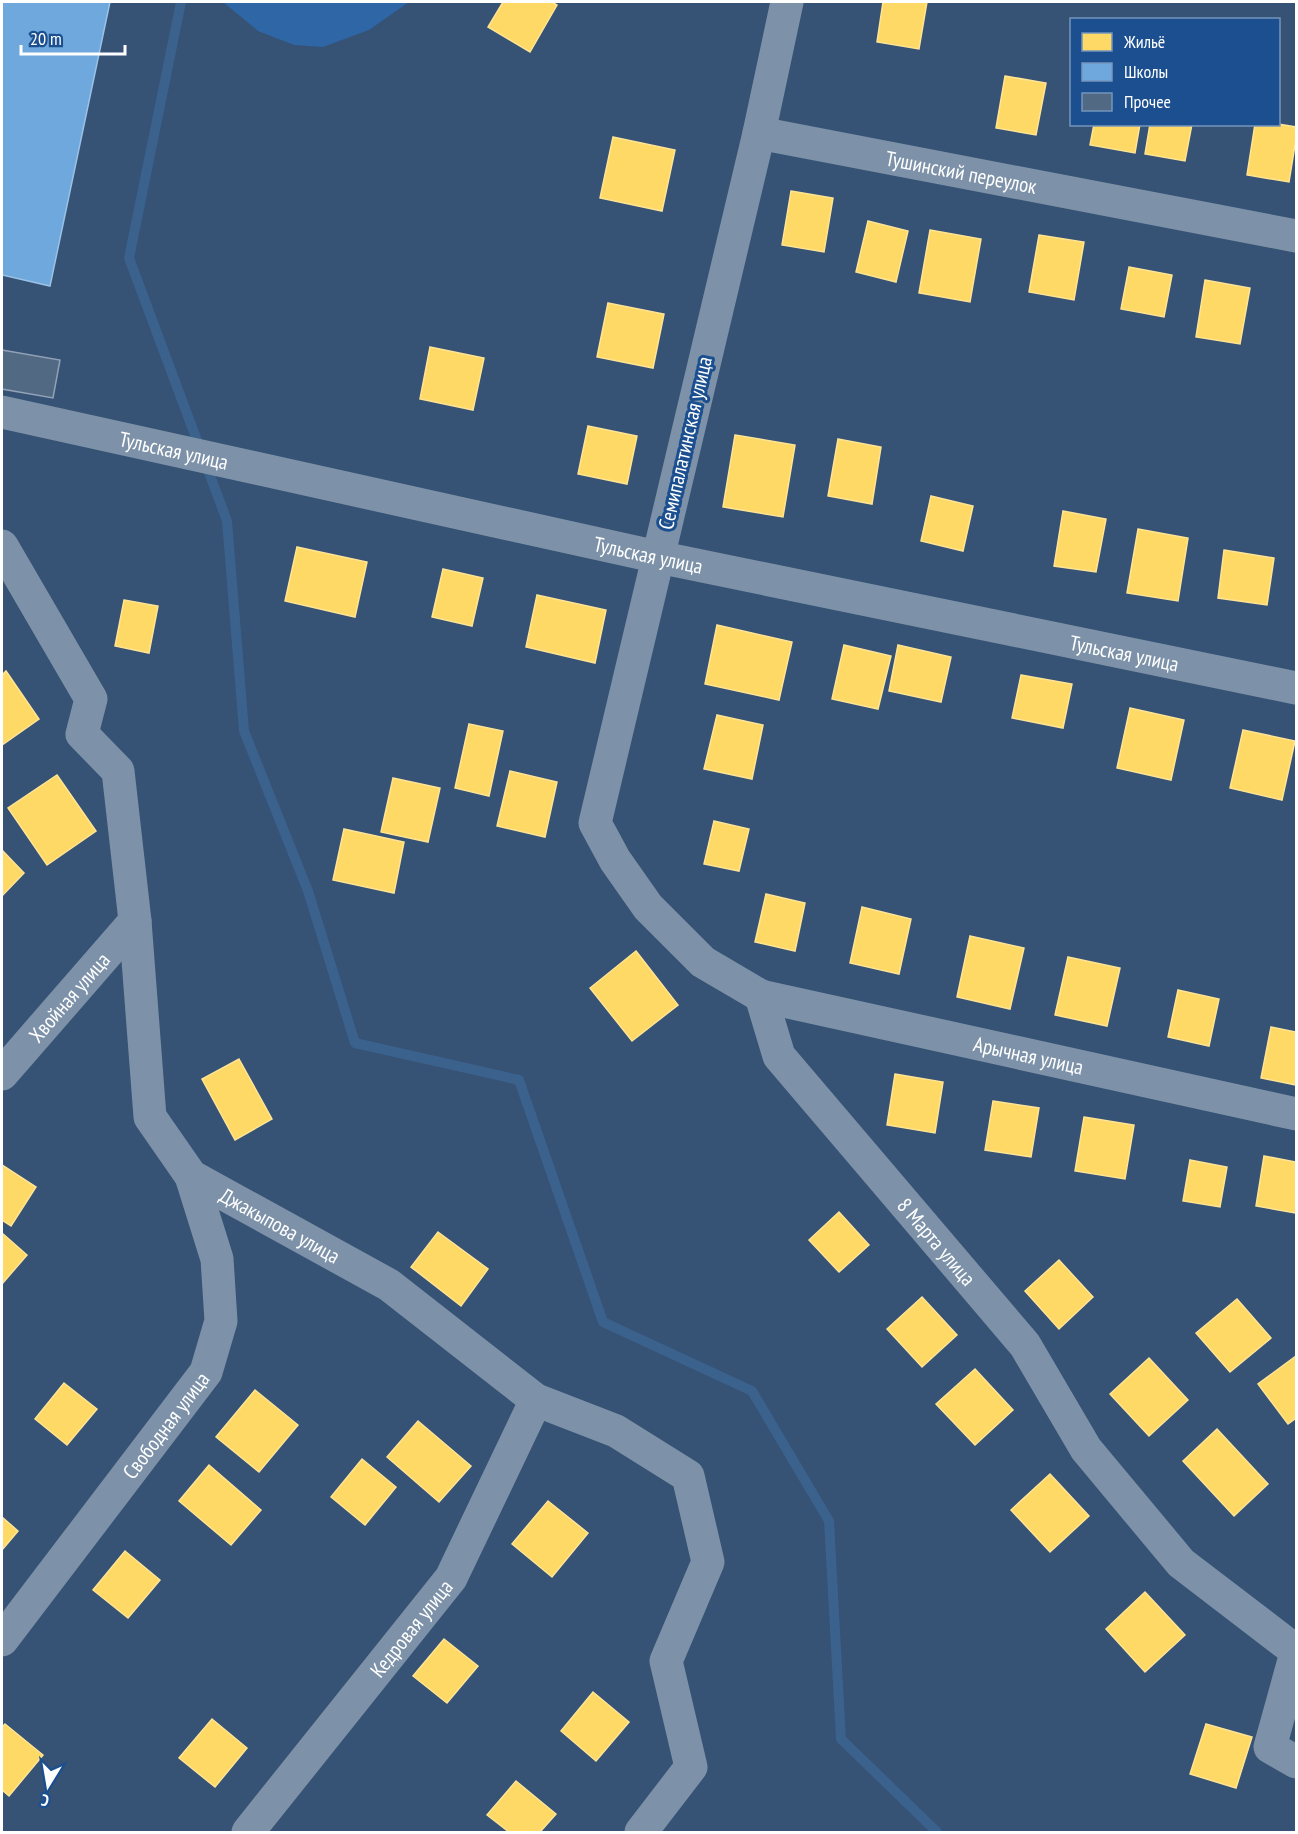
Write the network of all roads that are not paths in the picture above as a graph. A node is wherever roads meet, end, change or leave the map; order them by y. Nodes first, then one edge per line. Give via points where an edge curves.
1 (787, 2) edge
2 (759, 133) junction
3 (1296, 237) edge
4 (2, 412) edge
5 (2, 546) edge
6 (658, 557) junction
7 (1296, 688) edge
8 (135, 921) junction
9 (761, 996) junction
10 (2, 1074) edge
11 (1296, 1114) edge
12 (191, 1176) junction
13 (536, 1400) junction
14 (2, 1640) edge
15 (1296, 1652) edge
16 (1296, 1762) edge
17 (248, 1833) edge
18 (641, 1833) edge

1 - 2 street
2 - 3 street, Тушинский переулок
2 - 6 street, Семипалатинская улица
4 - 6 street, Тульская улица
5 - 8 street, Джакыпова улица via 91,699 82,734 118,771
6 - 7 street, Тульская улица
6 - 9 street, Семипалатинская улица via 595,823 648,907 703,962
8 - 10 street, Хвойная улица
8 - 12 street, Джакыпова улица via 150,1117
9 - 11 street, Арычная улица
9 - 15 street, 8 Марта улица via 780,1056 1025,1345 1086,1449 1181,1563
12 - 13 street, Джакыпова улица via 389,1285
12 - 14 street, Свободная улица via 217,1259 220,1321 206,1372
13 - 17 street, Кедровая улица via 451,1578
13 - 18 street, Джакыпова улица via 616,1431 688,1476 708,1562 666,1661 691,1767
15 - 16 street, 8 Марта улица via 1270,1747

